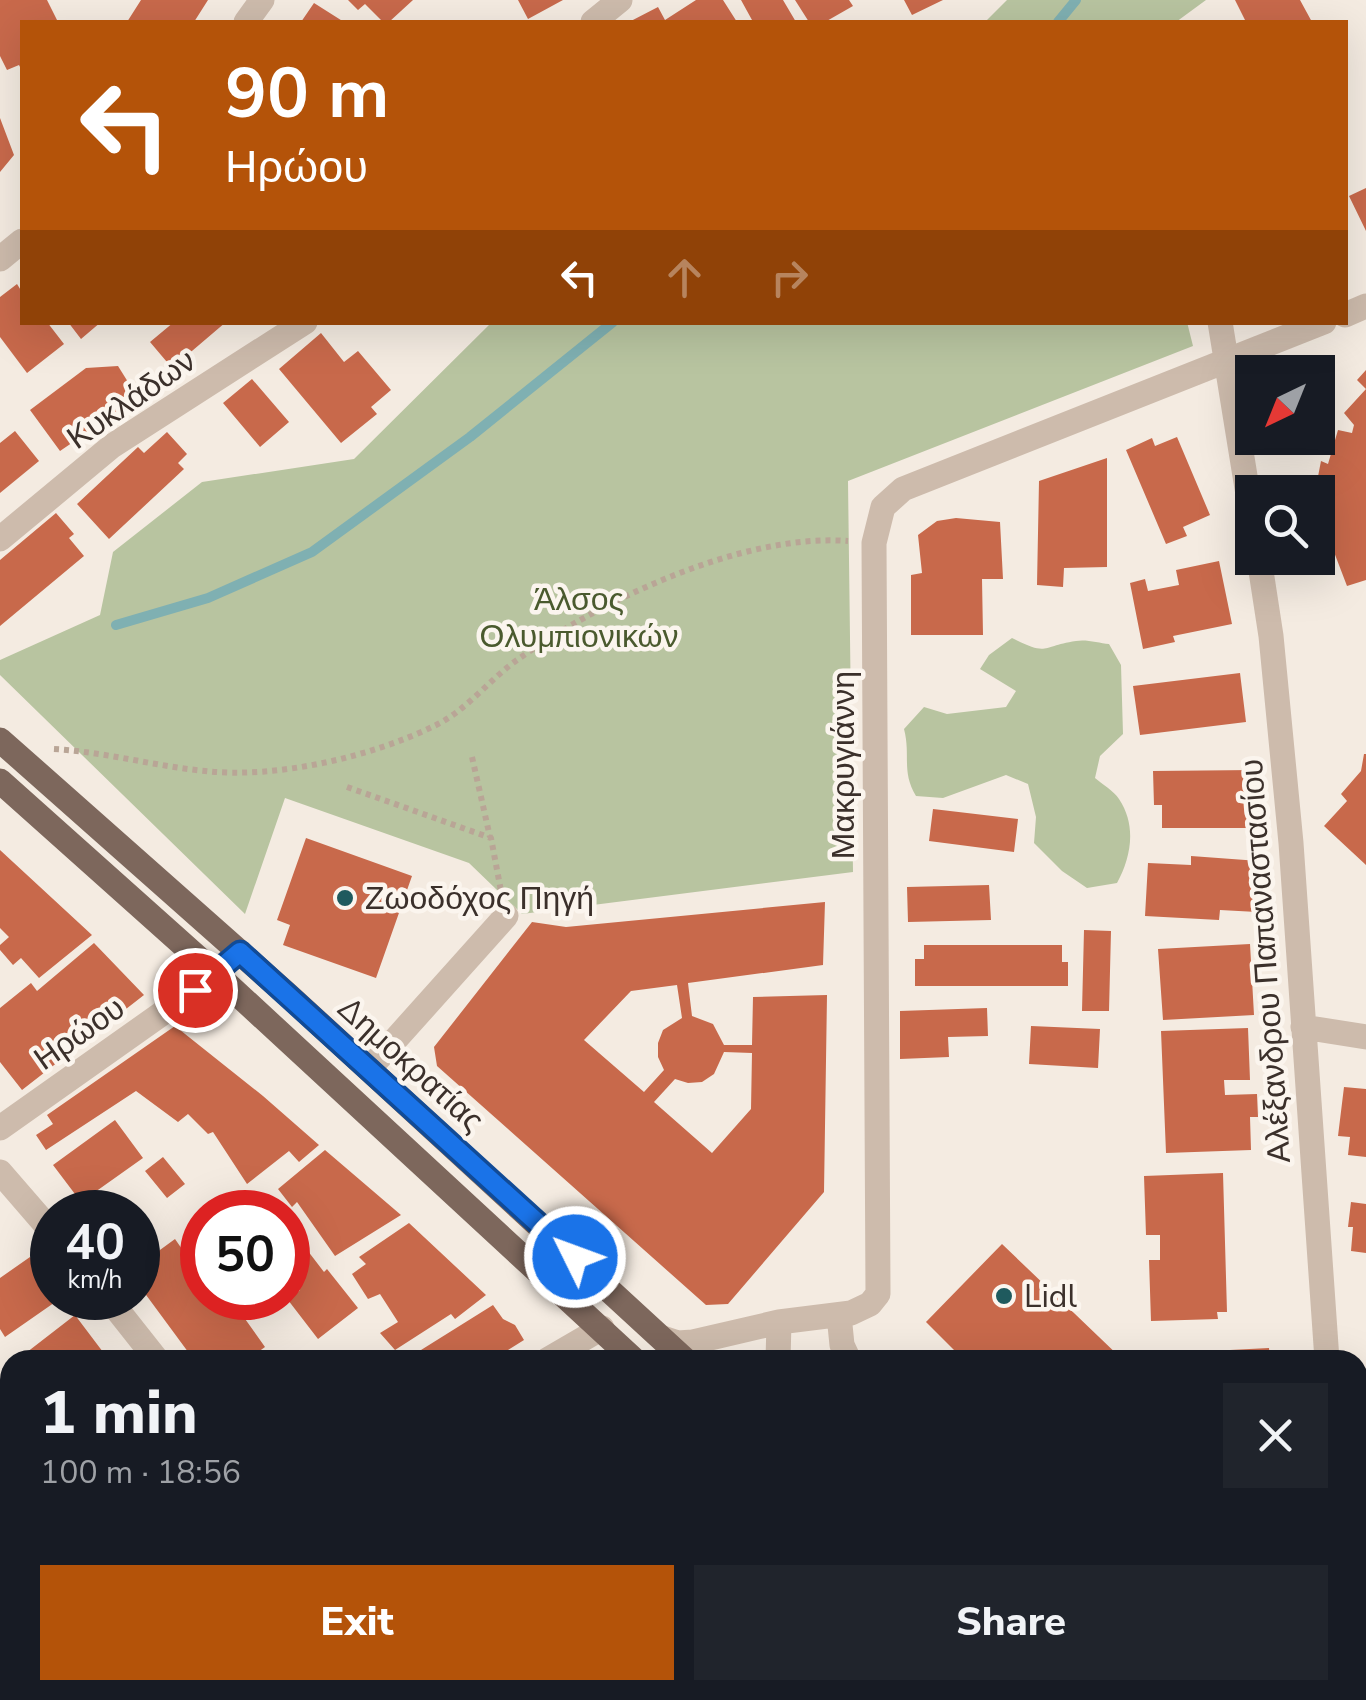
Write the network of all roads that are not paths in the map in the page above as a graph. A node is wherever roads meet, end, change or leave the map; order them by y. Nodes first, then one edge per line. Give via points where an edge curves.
1 (620, 0) edge
2 (595, 20) edge
3 (20, 243) edge
4 (0, 258) edge
5 (301, 325) edge
6 (1221, 325) edge
7 (1316, 325) edge
8 (1227, 360) junction
9 (1245, 475) edge
10 (0, 539) edge
11 (1262, 575) edge
12 (6, 745) edge
13 (0, 781) edge
14 (506, 916) road end
15 (240, 952) junction
16 (216, 974) junction
17 (1303, 1027) junction
18 (1366, 1037) edge
19 (369, 1069) junction
20 (0, 1128) edge
21 (0, 1172) edge
22 (30, 1207) edge
23 (838, 1315) junction
24 (125, 1320) edge
25 (780, 1322) junction
26 (602, 1328) junction
27 (663, 1338) junction
28 (148, 1350) edge
29 (564, 1350) edge
30 (624, 1350) edge
31 (675, 1350) edge
32 (779, 1350) edge
33 (845, 1350) edge
34 (1326, 1350) edge

1 - 2 street
3 - 4 street
5 - 10 street, Κυκλάδων via 112,446
6 - 8 street
7 - 8 street, Μακρυγιάννη
8 - 9 street
8 - 23 street, Μακρυγιάννη via 904,490 883,508 874,542 878,1294 870,1304
11 - 17 street, Αλέξανδρου Παπαναστασίου
12 - 15 main road, Δημοκρατίας
13 - 16 main road, Δημοκρατίας
14 - 19 street
15 - 16 street, Ηρώου
15 - 19 main road, Δημοκρατίας
16 - 20 street, Ηρώου
16 - 26 main road, Δημοκρατίας
17 - 18 street
17 - 34 street, Αλέξανδρου Παπαναστασίου
19 - 27 main road, Δημοκρατίας
21 - 22 street
23 - 25 street, Μακρυγιάννη
23 - 33 street
24 - 28 street
25 - 27 street, Μακρυγιάννη via 692,1342
25 - 32 street
26 - 29 street
26 - 30 main road, Δημοκρατίας
27 - 31 main road, Δημοκρατίας

